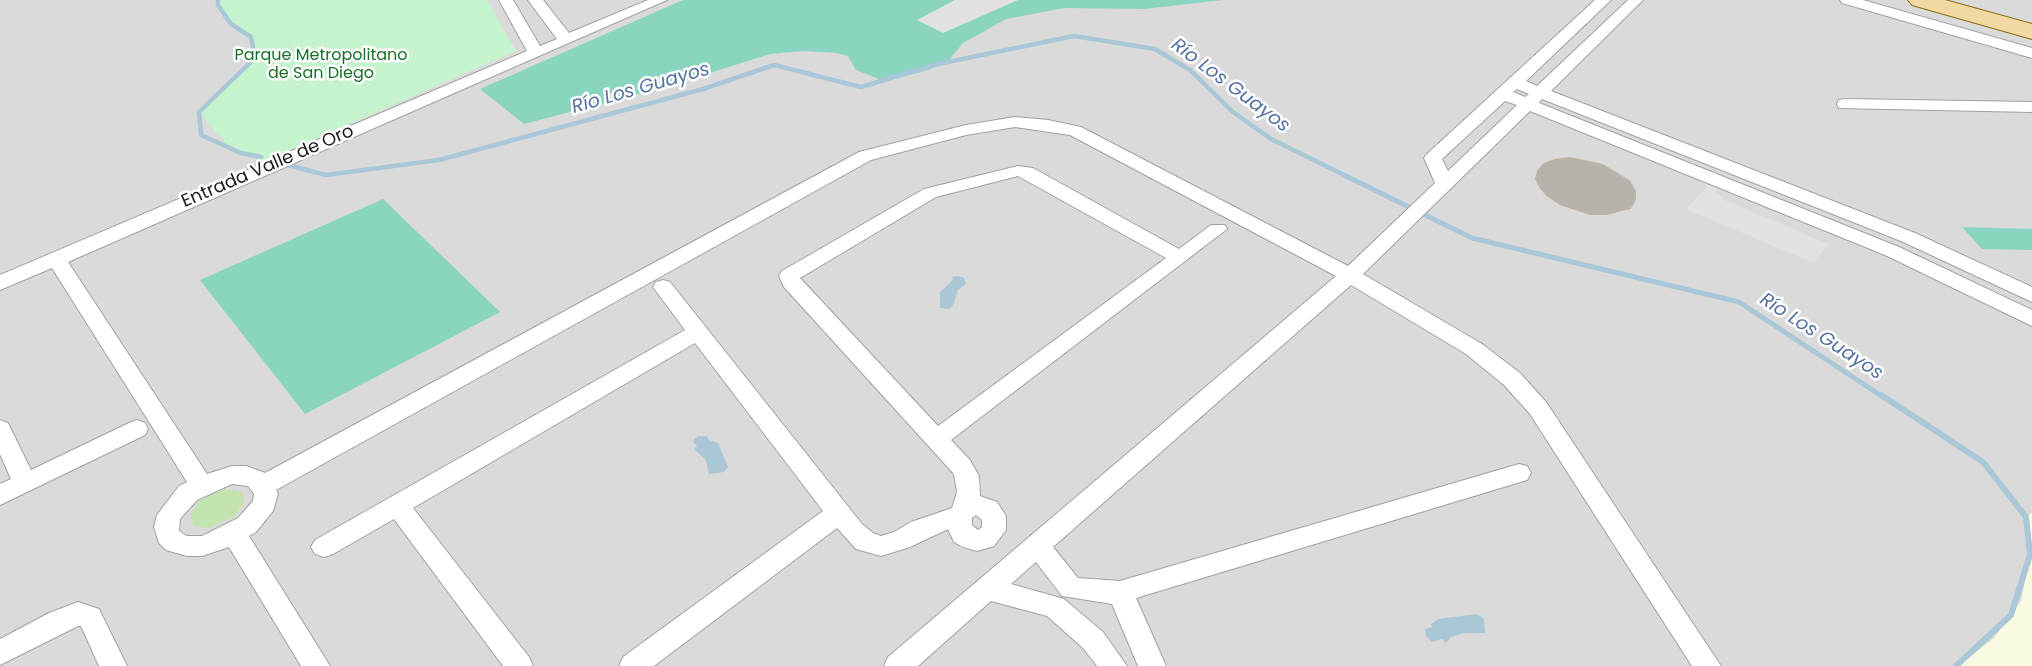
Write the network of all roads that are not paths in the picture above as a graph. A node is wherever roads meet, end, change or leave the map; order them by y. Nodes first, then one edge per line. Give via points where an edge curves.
1 (506, 0) edge
2 (535, 0) edge
3 (626, 0) edge
4 (660, 0) edge
5 (1604, 0) edge
6 (1636, 0) edge
7 (1847, 0) edge
8 (1920, 0) edge
9 (1978, 0) edge
10 (2032, 15) edge
11 (2032, 32) edge
12 (561, 35) junction
13 (533, 47) junction
14 (2032, 53) edge
15 (1510, 89) junction
16 (1534, 98) junction
17 (1844, 104) dead end
18 (2032, 107) edge
19 (1445, 186) junction
20 (1219, 229) dead end
21 (1180, 258) junction
22 (56, 260) junction
23 (1350, 275) junction
24 (0, 283) edge
25 (663, 288) dead end
26 (2032, 295) edge
27 (2032, 320) edge
28 (696, 332) junction
29 (0, 429) edge
30 (137, 429) dead end
31 (937, 439) junction
32 (1519, 473) dead end
33 (25, 483) junction
34 (202, 485) junction
35 (263, 486) junction
36 (0, 495) edge
37 (397, 505) junction
38 (839, 513) junction
39 (962, 514) junction
40 (234, 534) junction
41 (324, 547) dead end
42 (1029, 553) junction
43 (987, 589) junction
44 (1120, 592) junction
45 (1063, 598) junction
46 (0, 653) edge
47 (113, 666) edge
48 (316, 666) edge
49 (519, 666) edge
50 (633, 666) edge
51 (898, 666) edge
52 (1113, 666) edge
53 (1152, 666) edge
54 (1707, 666) edge

1 - 13 street
2 - 12 street
3 - 12 street
4 - 12 street
5 - 15 street
6 - 16 street
7 - 14 street
8 - 11 main road
9 - 10 main road
12 - 13 street, Entrada Valle de Oro
13 - 22 street, Entrada Valle de Oro
15 - 16 street
15 - 19 street via 1433,158
16 - 19 street
16 - 26 street via 1908,237
16 - 27 street via 1892,251
17 - 18 street
19 - 23 street
20 - 21 street
21 - 31 street
21 - 31 street via 1018,171 930,193 794,270 791,282
22 - 24 street, Entrada Valle de Oro
22 - 34 street
23 - 35 street via 1075,131 1015,122 965,130 865,156
23 - 42 street
23 - 54 street via 1474,348 1512,379 1538,408
25 - 28 street
28 - 37 street
28 - 38 street
29 - 33 street
30 - 33 street
31 - 39 street via 967,476 969,492
32 - 44 street
33 - 36 street
34 - 35 street via 246,475
34 - 40 street via 169,515 168,536 175,543 195,546
35 - 40 street via 264,504
37 - 41 street
37 - 49 street
38 - 39 street via 865,542 881,546
38 - 50 street
39 - 42 street via 958,530 969,538 990,535
40 - 48 street
42 - 43 street
42 - 45 street
43 - 45 street
43 - 51 street
44 - 45 street
44 - 53 street
45 - 52 street
46 - 47 street via 78,614 90,617

